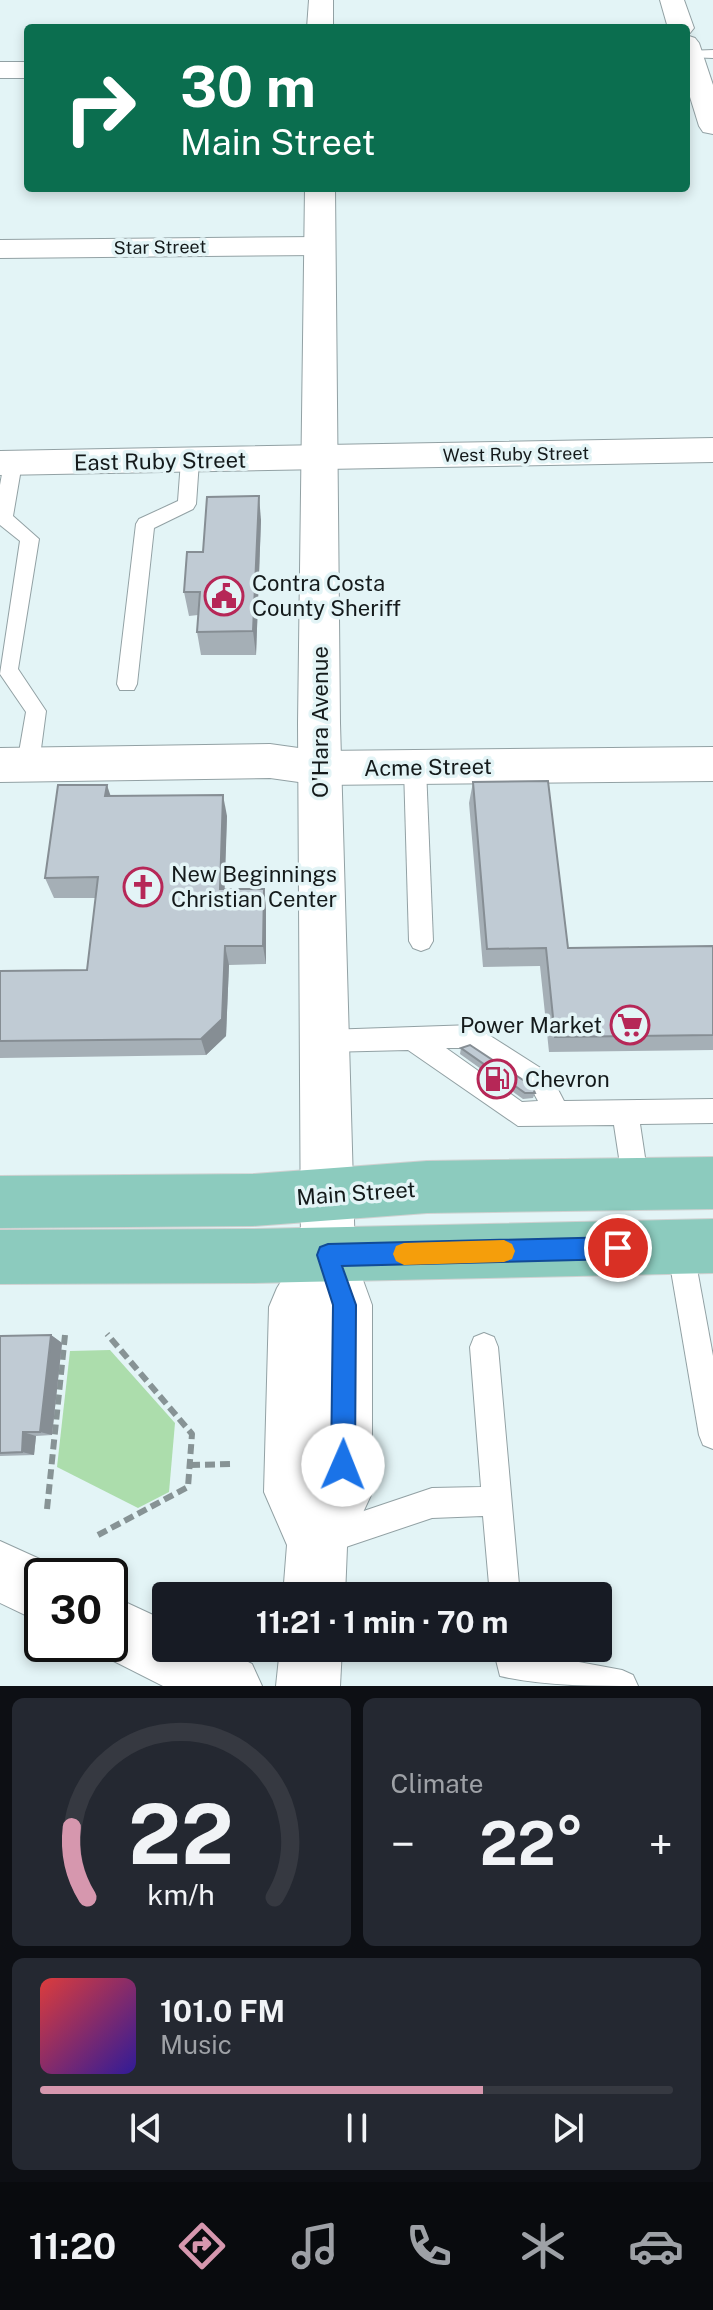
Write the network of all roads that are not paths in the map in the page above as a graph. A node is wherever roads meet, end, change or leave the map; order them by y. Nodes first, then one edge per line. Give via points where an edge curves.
1 (321, 0) edge
2 (672, 0) edge
3 (320, 24) edge
4 (681, 24) edge
5 (691, 50) edge
6 (0, 70) edge
7 (24, 70) edge
8 (713, 126) edge
9 (320, 192) edge
10 (320, 246) junction
11 (0, 249) edge
12 (713, 450) edge
13 (320, 458) junction
14 (190, 461) junction
15 (6, 463) edge
16 (127, 684) dead end
17 (14, 764) edge
18 (713, 764) edge
19 (320, 768) junction
20 (415, 768) junction
21 (421, 941) dead end
22 (413, 1039) junction
23 (326, 1041) junction
24 (713, 1111) edge
25 (625, 1112) junction
26 (557, 1113) junction
27 (713, 1183) edge
28 (636, 1184) junction
29 (327, 1195) junction
30 (0, 1202) edge
31 (696, 1247) edge
32 (328, 1255) junction
33 (0, 1257) edge
34 (484, 1347) dead end
35 (713, 1435) edge
36 (497, 1501) junction
37 (315, 1569) edge
38 (0, 1571) edge
39 (504, 1582) edge
40 (24, 1583) edge
41 (128, 1635) edge
42 (310, 1662) edge
43 (511, 1662) edge
44 (230, 1686) edge
45 (308, 1686) edge
46 (622, 1686) edge

1 - 3 street
2 - 4 street
5 - 8 street
6 - 7 street
9 - 10 street, O'Hara Avenue
10 - 11 street, Star Street
10 - 13 street, O'Hara Avenue
12 - 13 street, West Ruby Street
13 - 14 street, East Ruby Street
13 - 19 street, O'Hara Avenue
14 - 15 street, East Ruby Street
14 - 16 lane via 187,504 145,524
15 - 17 lane via 3,518 30,539 8,670 36,711
17 - 19 street, Acme Street via 270,761
18 - 20 street, Acme Street
19 - 20 street, Acme Street
19 - 23 street, O'Hara Avenue
20 - 21 lane
22 - 23 lane
22 - 26 lane via 518,1114
22 - 26 lane via 473,1036 541,1082
23 - 29 street, O'Hara Avenue
24 - 25 lane
25 - 26 lane
25 - 28 lane
27 - 28 main road, Main Street
28 - 29 main road, Main Street via 427,1187
29 - 30 main road, Main Street
29 - 32 street, O'Hara Avenue
31 - 32 main road
31 - 35 lane
32 - 33 main road
32 - 37 street, O'Hara Avenue via 345,1305 343,1493
34 - 36 lane
36 - 37 lane via 432,1503
36 - 39 lane
38 - 40 street
41 - 44 street
42 - 45 street
43 - 46 lane

